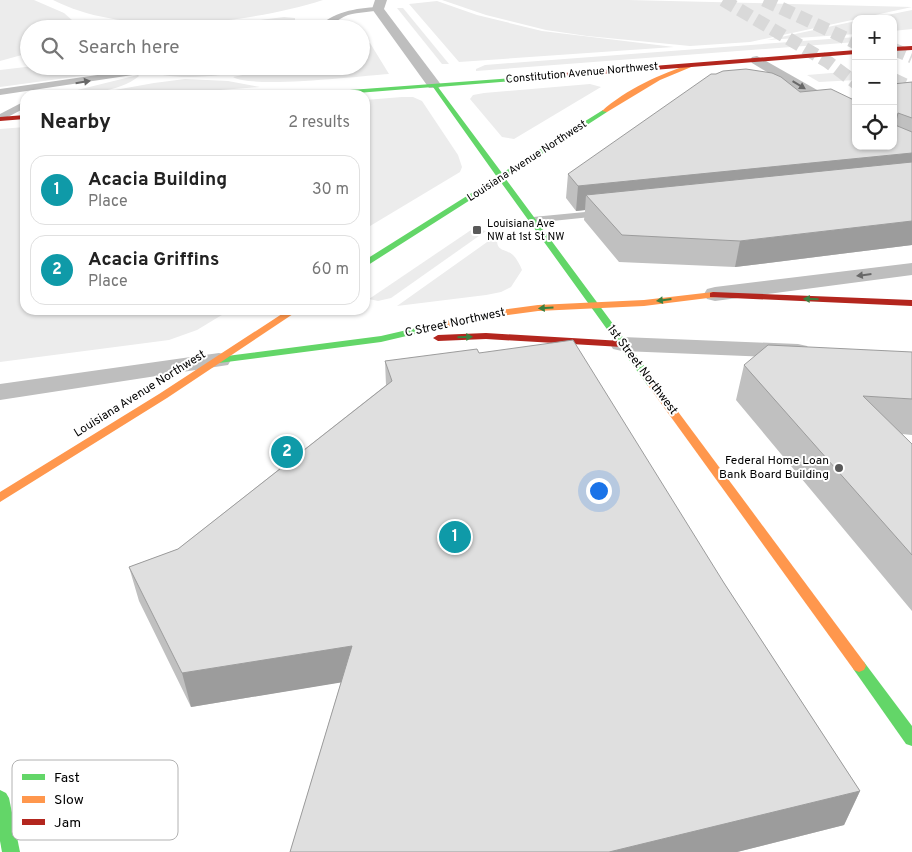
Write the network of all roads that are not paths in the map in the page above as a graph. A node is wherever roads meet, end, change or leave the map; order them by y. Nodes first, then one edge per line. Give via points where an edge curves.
1 (379, 5) edge
2 (332, 20) edge
3 (912, 48) edge
4 (897, 49) edge
5 (852, 52) edge
6 (757, 60) junction
7 (693, 65) junction
8 (124, 75) edge
9 (62, 85) junction
10 (434, 85) junction
11 (52, 90) edge
12 (370, 90) edge
13 (0, 92) edge
14 (20, 107) edge
15 (20, 117) edge
16 (852, 117) edge
17 (0, 119) edge
18 (501, 177) junction
19 (622, 211) edge
20 (533, 220) junction
21 (370, 261) edge
22 (912, 269) edge
23 (713, 295) junction
24 (912, 303) edge
25 (594, 305) junction
26 (286, 315) edge
27 (381, 339) junction
28 (622, 344) junction
29 (820, 352) edge
30 (219, 360) junction
31 (0, 392) edge
32 (0, 498) edge
33 (912, 739) edge
34 (0, 798) edge
35 (11, 852) edge

1 - 2 lane
1 - 10 street, 1st Street Northwest
3 - 4 main road
5 - 6 main road, Constitution Avenue Northwest
6 - 7 main road, Constitution Avenue Northwest
6 -> 16 street
7 - 10 main road, Constitution Avenue Northwest
7 - 18 main road, Louisiana Avenue Northwest via 656,77
9 -> 8 lane
9 - 11 lane
9 - 13 lane
10 - 12 main road, Constitution Avenue Northwest
10 - 18 main road, 1st Street Northwest
14 - 17 lane
15 - 17 main road
18 - 20 main road, 1st Street Northwest
18 - 21 main road, Louisiana Avenue Northwest
19 - 20 lane
20 - 25 main road, 1st Street Northwest
22 -> 23 street, C Street Northwest
24 -> 23 main road
23 -> 25 main road, C Street Northwest
25 -> 27 main road, C Street Northwest via 479,316
25 - 28 main road, 1st Street Northwest
26 - 30 main road, Louisiana Avenue Northwest
27 -> 28 main road via 486,336
27 - 30 main road, C Street Northwest
28 - 29 street
28 - 33 main road, 1st Street Northwest
30 - 31 street, C Street Northwest
30 - 32 main road, Louisiana Avenue Northwest
34 - 35 main road

